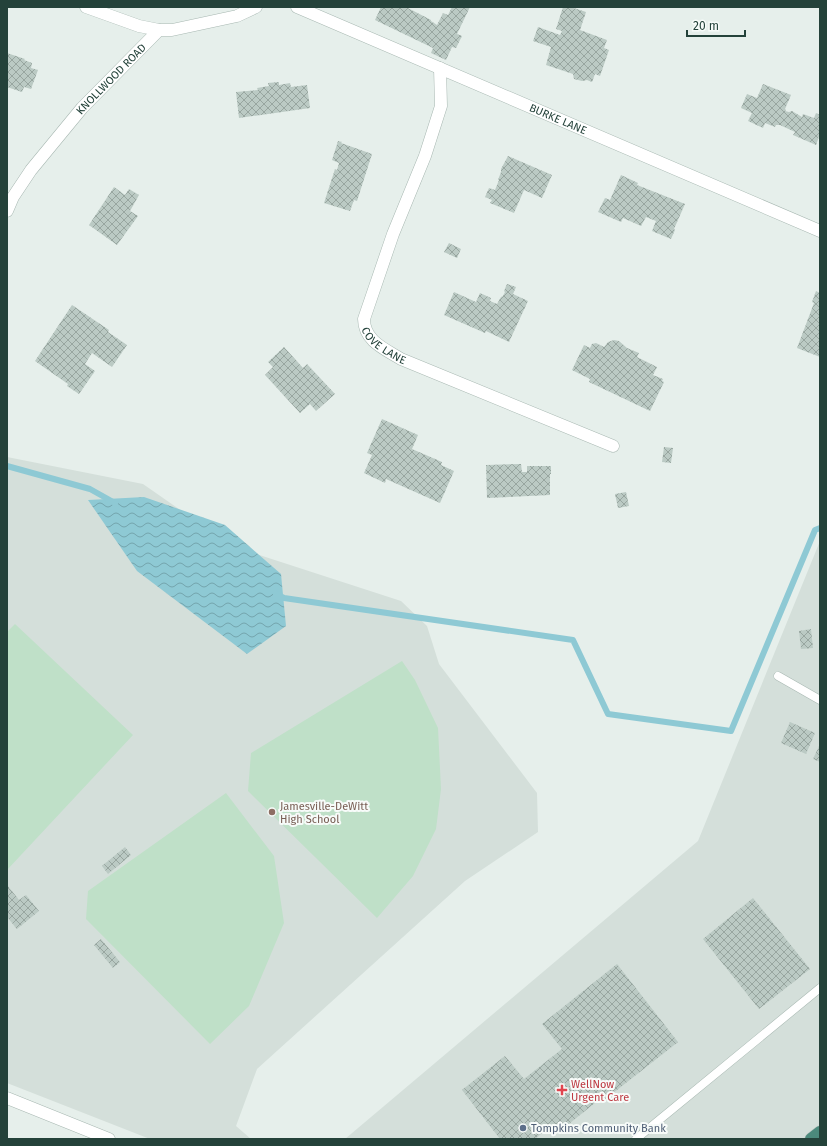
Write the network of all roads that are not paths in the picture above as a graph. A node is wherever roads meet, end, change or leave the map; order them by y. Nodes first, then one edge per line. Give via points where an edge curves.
1 (86, 7) edge
2 (256, 7) edge
3 (297, 7) edge
4 (159, 30) junction
5 (440, 68) junction
6 (7, 211) edge
7 (820, 231) edge
8 (613, 446) dead end
9 (778, 676) dead end
10 (820, 700) edge
11 (820, 988) edge
12 (7, 1098) edge
13 (820, 1132) edge
14 (109, 1139) edge
15 (636, 1139) edge
16 (811, 1139) edge

1 - 4 street via 139,26
2 - 4 street via 237,16 172,30
3 - 5 street, BURKE LANE
4 - 6 street, KNOLLWOOD ROAD via 82,108 31,170
5 - 7 street, BURKE LANE
5 - 8 street, COVE LANE via 441,106 425,156 393,234 364,319 364,327 372,341 401,359
9 - 10 lane
11 - 15 lane
12 - 14 street
13 - 16 highway

